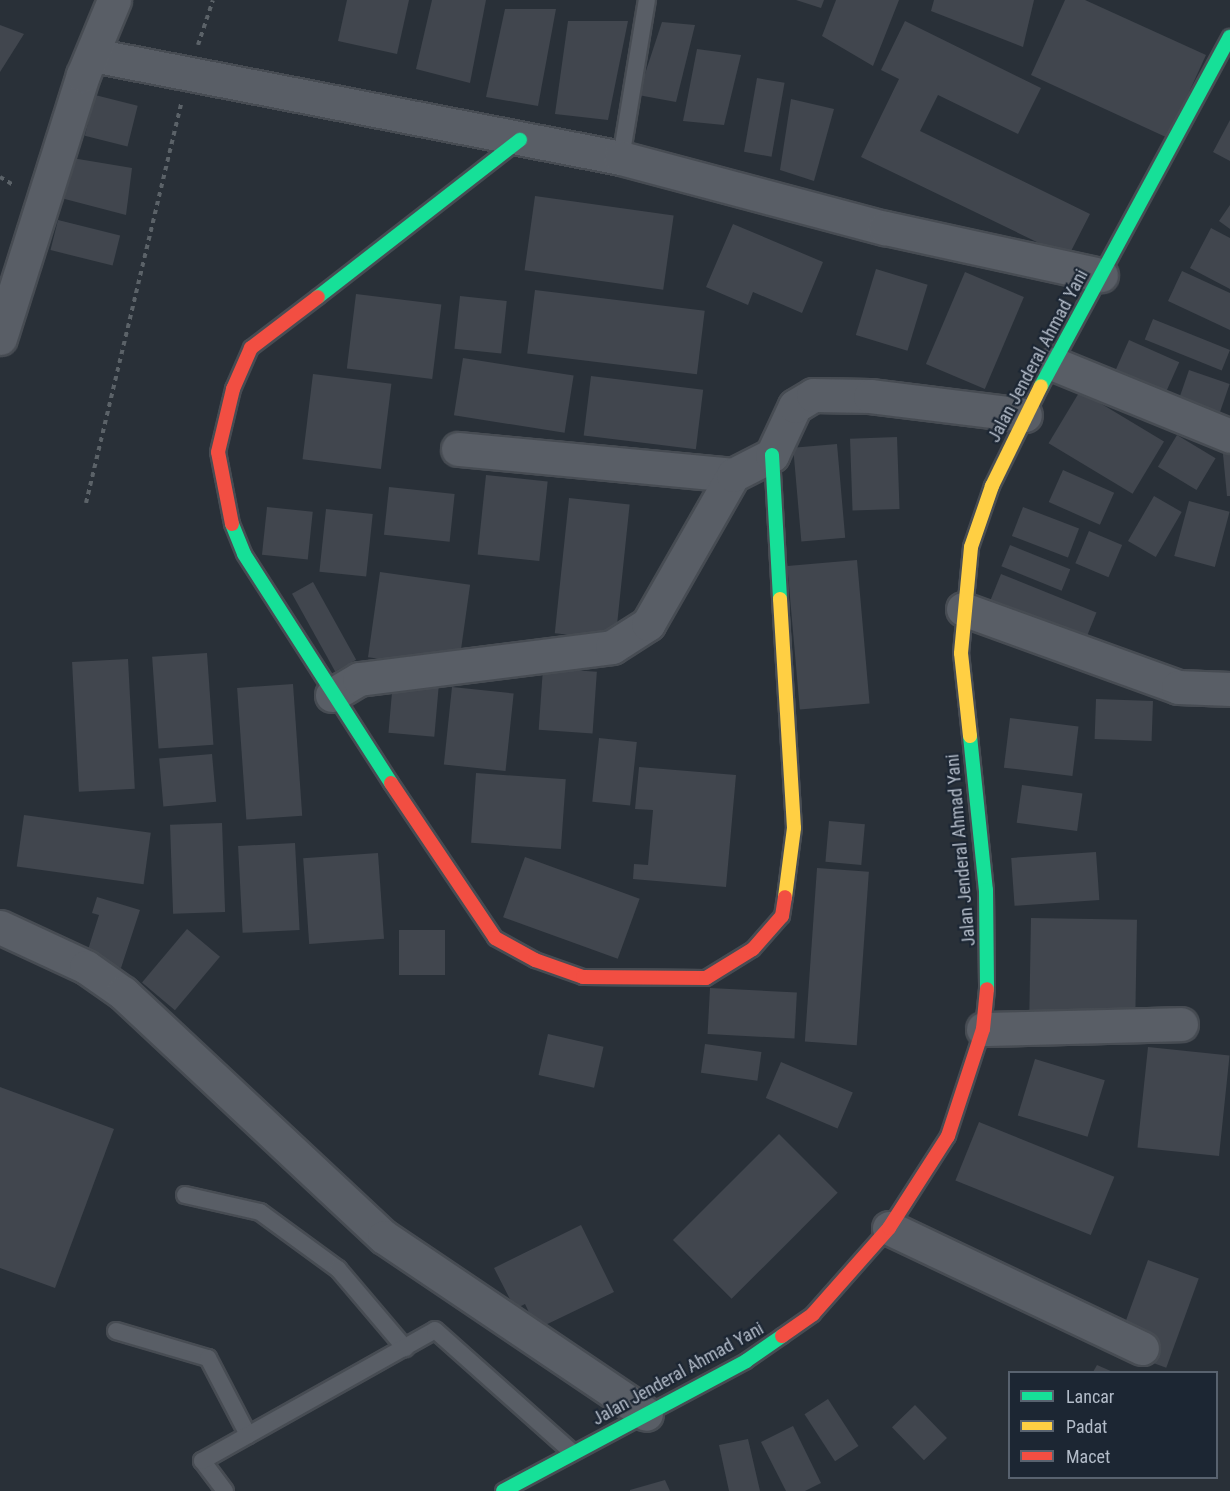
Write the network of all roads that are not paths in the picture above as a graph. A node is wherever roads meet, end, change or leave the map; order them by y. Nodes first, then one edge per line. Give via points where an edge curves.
1 (114, 0) edge
2 (647, 0) edge
3 (1230, 37) edge
4 (93, 55) junction
5 (520, 140) junction
6 (621, 158) junction
7 (1101, 275) junction
8 (0, 338) edge
9 (1054, 364) junction
10 (1025, 415) junction
11 (1230, 436) edge
12 (458, 449) dead end
13 (772, 455) junction
14 (733, 474) junction
15 (963, 609) junction
16 (1230, 689) edge
17 (332, 695) junction
18 (0, 927) edge
19 (1181, 1024) dead end
20 (983, 1029) junction
21 (185, 1195) dead end
22 (890, 1228) junction
23 (116, 1331) dead end
24 (405, 1348) junction
25 (1142, 1348) dead end
26 (646, 1414) junction
27 (248, 1435) junction
28 (572, 1452) junction
29 (225, 1491) edge
30 (503, 1491) edge

1 - 4 street
2 - 6 lane
3 - 7 main road, Jalan Jenderal Ahmad Yani
4 - 5 street
4 - 8 street via 45,189
5 - 6 street
5 - 17 main road via 251,348 233,389 218,452 227,512 244,554
6 - 7 street via 885,228
7 - 9 main road, Jalan Jenderal Ahmad Yani
9 - 10 main road, Jalan Jenderal Ahmad Yani
9 - 11 street
10 - 13 street via 870,396 813,395 795,406
10 - 15 main road, Jalan Jenderal Ahmad Yani via 980,516 971,548
12 - 14 street
13 - 14 street
13 - 17 main road via 794,828 782,916 753,949 706,978 584,976 535,960 495,938
14 - 17 street via 648,624 612,647 359,679
15 - 16 street via 1178,687
15 - 20 main road, Jalan Jenderal Ahmad Yani via 963,688 986,890 988,980
18 - 26 street via 86,967 123,993 384,1237
19 - 20 street
20 - 22 main road, Jalan Jenderal Ahmad Yani via 948,1136
21 - 24 lane via 260,1212 338,1269
22 - 25 street
22 - 26 main road, Jalan Jenderal Ahmad Yani via 830,1299 793,1330 746,1361
23 - 27 lane via 208,1358
24 - 27 lane
24 - 28 lane via 435,1330
26 - 28 main road, Jalan Jenderal Ahmad Yani
27 - 29 lane via 202,1461
28 - 30 main road, Jalan Jenderal Ahmad Yani

